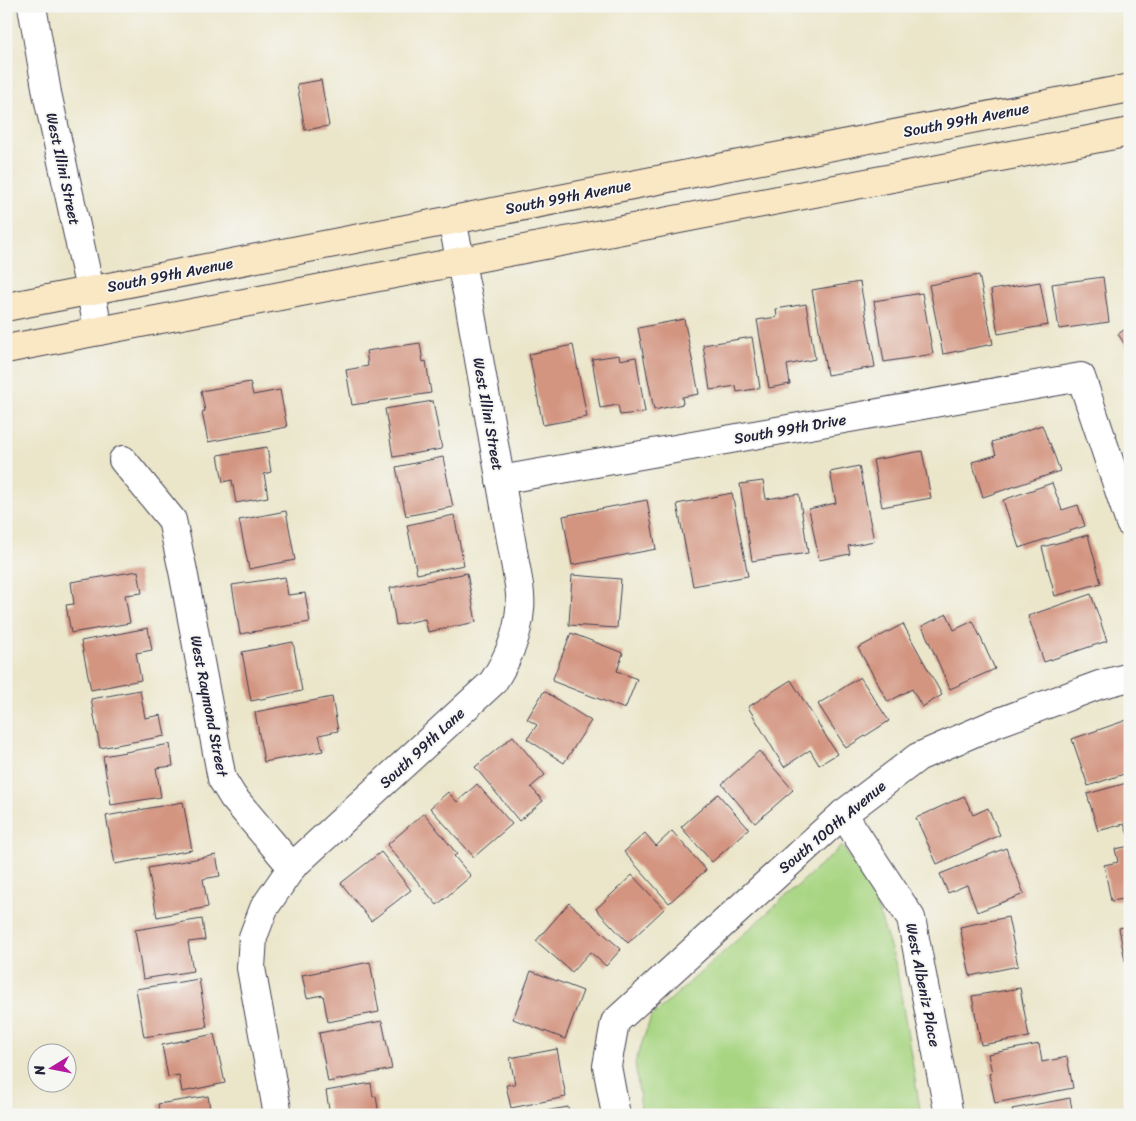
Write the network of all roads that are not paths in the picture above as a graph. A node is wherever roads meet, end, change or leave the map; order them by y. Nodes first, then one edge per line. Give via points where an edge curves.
1 (32, 6) edge
2 (1130, 88) edge
3 (1130, 132) edge
4 (452, 220) junction
5 (460, 261) junction
6 (90, 290) junction
7 (6, 307) edge
8 (99, 331) junction
9 (6, 349) edge
10 (123, 460) dead end
11 (500, 480) junction
12 (1130, 523) edge
13 (520, 608) joint
14 (1130, 677) edge
15 (843, 814) junction
16 (292, 867) junction
17 (278, 1115) edge
18 (616, 1115) edge
19 (949, 1115) edge

1 - 6 street, West Illini Street via 47,94
2 - 4 main road, South 99th Avenue
3 - 5 main road
4 - 5 street, West Illini Street
4 - 6 main road, South 99th Avenue
5 - 8 main road
5 - 11 street, West Illini Street
6 - 7 main road, South 99th Avenue
6 - 8 street, West Illini Street
8 - 9 main road
10 - 16 street, West Raymond Street via 172,520 222,779 233,797
11 - 12 street, South 99th Drive via 1081,377
11 - 13 street, West Illini Street via 519,585
13 - 16 street, South 99th Lane via 511,651 493,682
14 - 15 street, South 100th Avenue via 1099,685 994,724 918,757
15 - 18 street, South 100th Avenue via 615,1022 607,1066
15 - 19 street, West Albeniz Place via 911,918
16 - 17 street via 264,908 253,937 251,968

